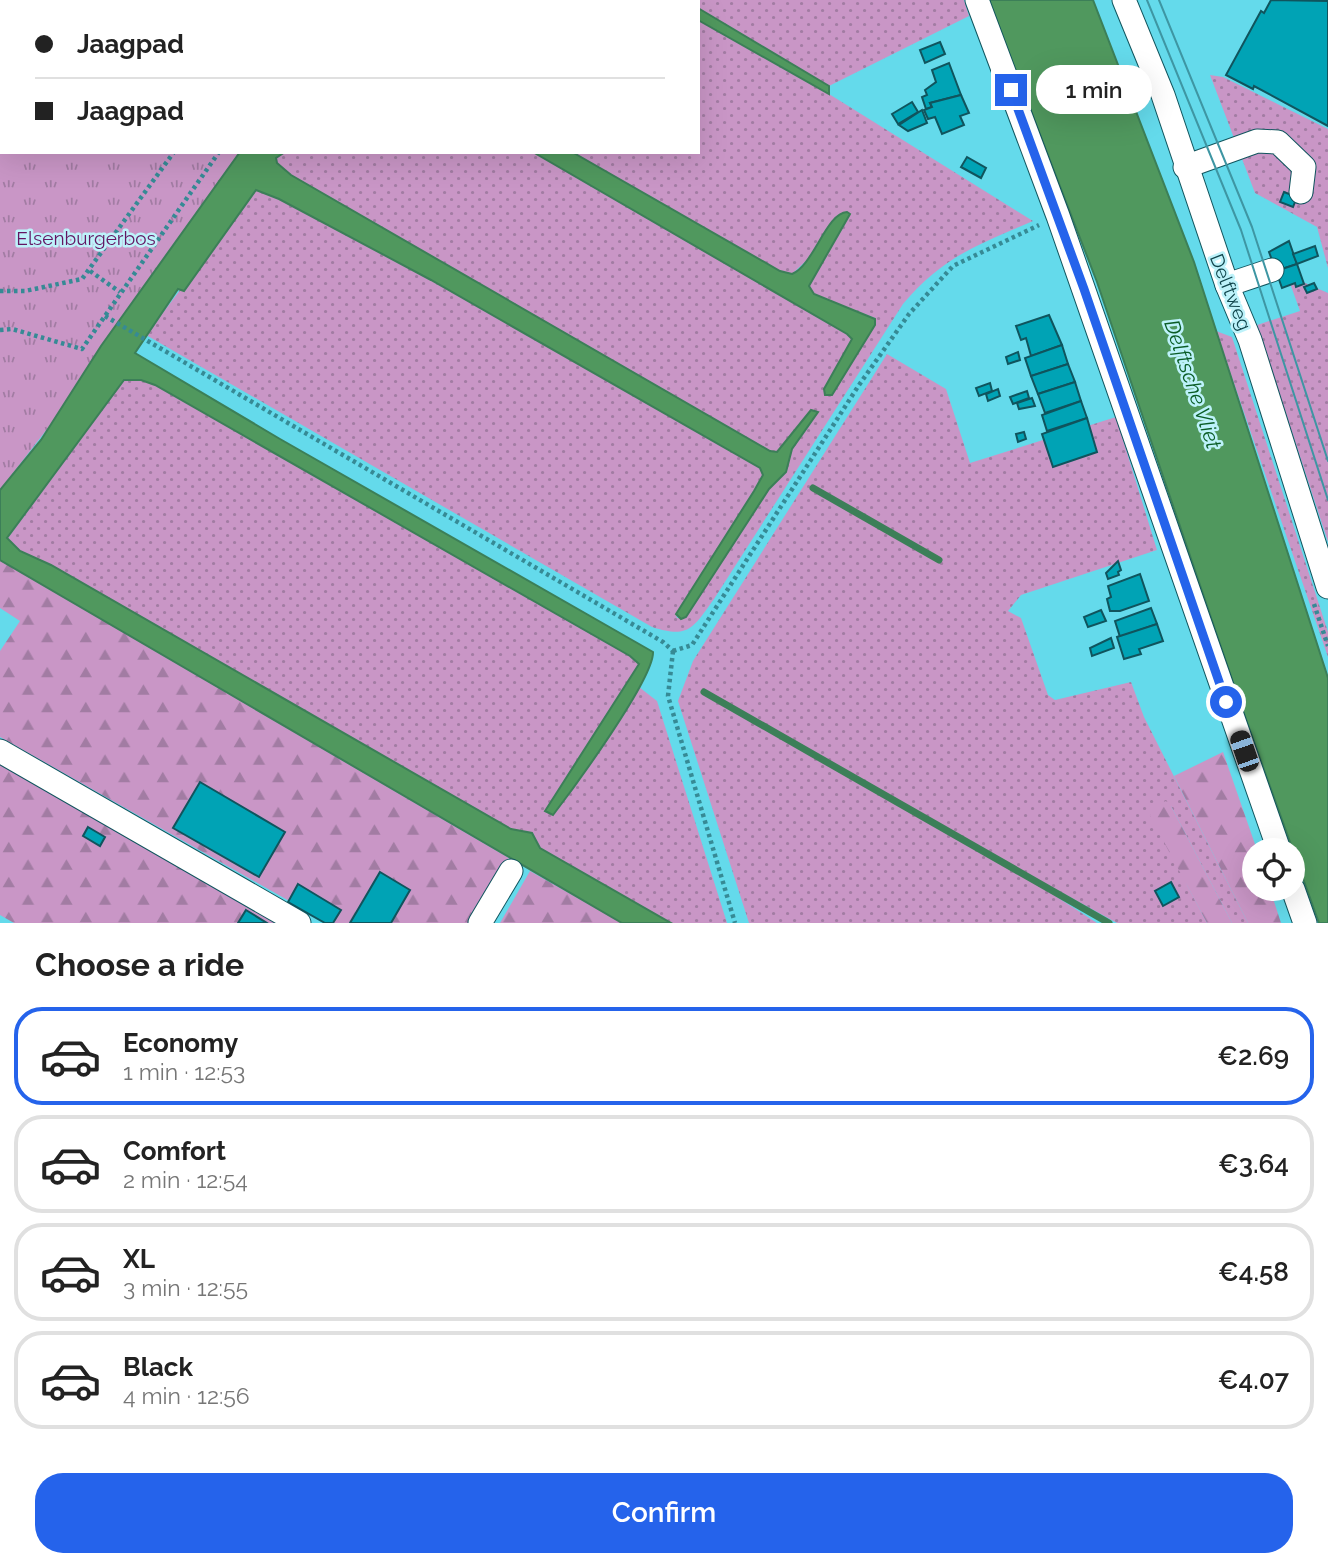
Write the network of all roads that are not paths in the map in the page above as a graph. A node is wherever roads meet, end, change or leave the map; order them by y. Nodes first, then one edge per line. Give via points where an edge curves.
1 (977, 0) edge
2 (1124, 0) edge
3 (1185, 167) junction
4 (1301, 192) dead end
5 (1272, 270) dead end
6 (1227, 285) junction
7 (1328, 587) edge
8 (0, 751) edge
9 (1275, 838) edge
10 (510, 871) dead end
11 (1297, 901) edge
12 (299, 923) edge
13 (480, 923) edge
14 (1305, 923) edge

1 - 9 street via 1058,216
2 - 3 street, Delftweg via 1163,95
3 - 4 street via 1257,141 1278,142 1304,167
3 - 6 street, Delftweg
5 - 6 street
6 - 7 street, Delftweg via 1250,340
8 - 12 street
10 - 13 street
11 - 14 street

